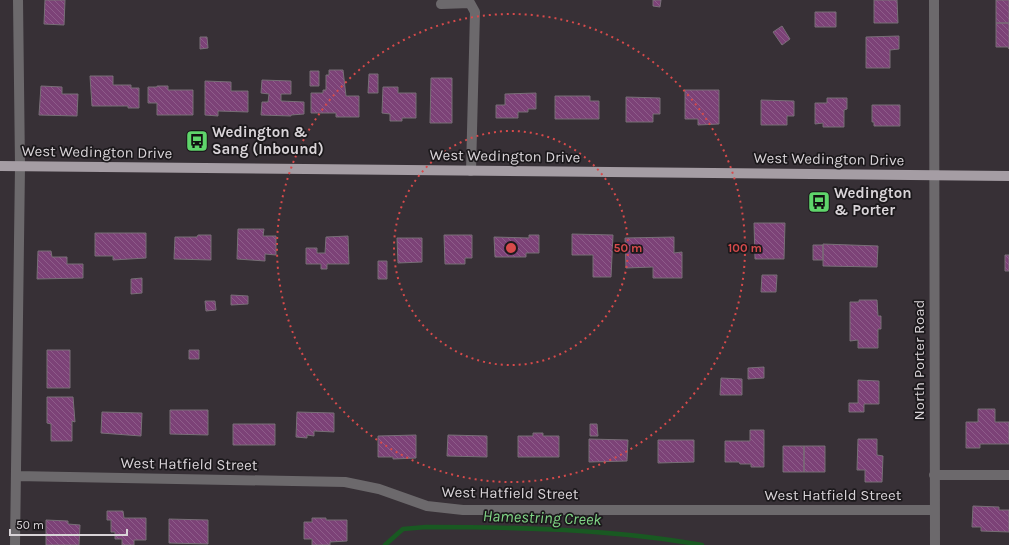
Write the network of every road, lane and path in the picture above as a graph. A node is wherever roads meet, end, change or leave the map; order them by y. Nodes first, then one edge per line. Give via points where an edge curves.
1 (18, 0) edge
2 (934, 0) edge
3 (441, 4) dead end
4 (0, 166) edge
5 (20, 166) junction
6 (471, 171) junction
7 (934, 175) junction
8 (1009, 176) edge
9 (934, 475) junction
10 (1009, 475) edge
11 (16, 476) junction
12 (934, 510) junction
13 (15, 545) edge
14 (934, 545) edge

1 - 5 street
2 - 7 street, North Porter Road
3 - 6 street via 470,3 475,12
4 - 5 main road, West Wedington Drive
5 - 6 main road, West Wedington Drive
5 - 11 street
6 - 7 main road, West Wedington Drive
7 - 8 main road, West Wedington Drive
7 - 9 street, North Porter Road
9 - 10 street
9 - 12 street, North Porter Road
11 - 12 street, West Hatfield Street via 345,482 379,489 427,506 463,510
11 - 13 street
12 - 14 street, North Porter Road

